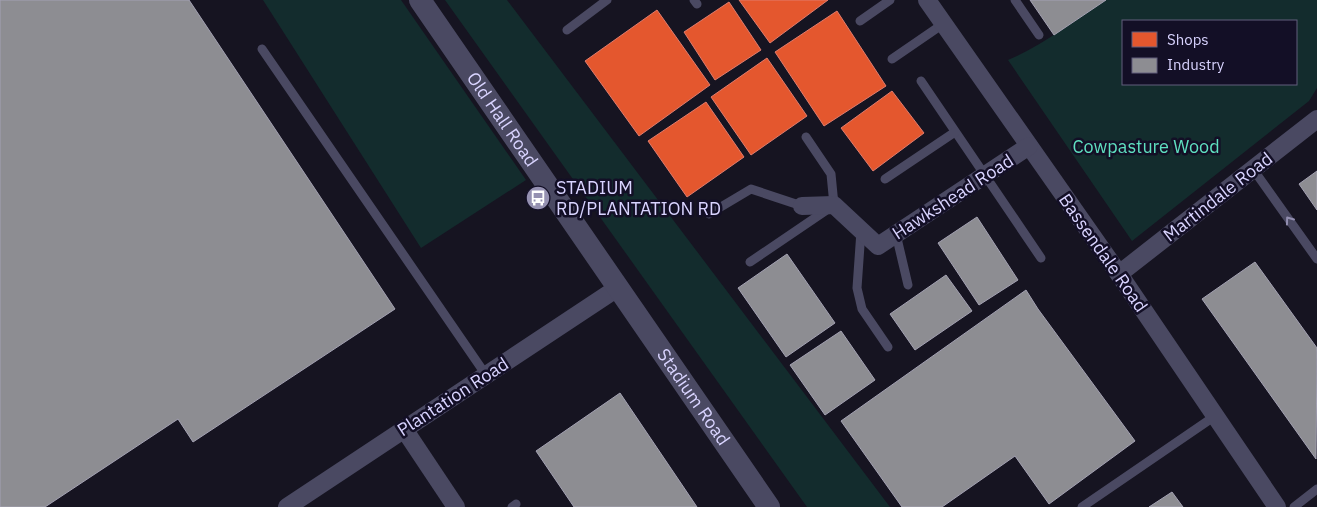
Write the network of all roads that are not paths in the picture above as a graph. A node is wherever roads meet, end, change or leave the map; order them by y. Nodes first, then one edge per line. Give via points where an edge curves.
1 (420, 0) edge
2 (607, 0) edge
3 (890, 0) edge
4 (926, 0) edge
5 (1015, 0) edge
6 (860, 21) dead end
7 (943, 24) junction
8 (567, 30) dead end
9 (1039, 35) dead end
10 (262, 49) dead end
11 (892, 59) dead end
12 (921, 82) dead end
13 (1317, 119) edge
14 (955, 132) junction
15 (806, 137) dead end
16 (1029, 146) junction
17 (1253, 169) junction
18 (984, 176) junction
19 (885, 179) dead end
20 (834, 205) junction
21 (802, 206) joint
22 (709, 214) dead end
23 (861, 230) junction
24 (896, 234) junction
25 (1041, 258) dead end
26 (1317, 259) edge
27 (750, 262) dead end
28 (1119, 274) junction
29 (908, 285) dead end
30 (619, 287) junction
31 (888, 347) dead end
32 (486, 375) junction
33 (1215, 416) junction
34 (404, 429) junction
35 (1317, 489) edge
36 (287, 507) edge
37 (456, 507) edge
38 (769, 507) edge
39 (1082, 507) edge
40 (1277, 507) edge
41 (1294, 507) edge

1 - 30 street, Old Hall Road
2 - 8 lane
3 - 6 lane
4 - 7 street, Bassendale Road
5 - 9 lane
7 - 11 lane
7 - 16 street, Bassendale Road
10 - 32 lane
12 - 14 lane
13 - 17 street, Martindale Road
14 - 18 lane
14 - 19 lane
15 - 20 lane via 831,174
16 - 18 street, Hawkshead Road
16 - 28 street, Bassendale Road
26 -> 17 lane
17 - 28 street, Martindale Road
18 - 24 street, Hawkshead Road
18 - 25 lane
20 - 21 street
20 - 23 street, Hawkshead Road
20 - 27 lane
21 - 22 lane via 751,189
23 - 24 street, Hawkshead Road via 878,246
23 - 31 lane via 858,288 862,309
24 - 29 lane
28 - 33 street, Bassendale Road
30 - 32 street, Plantation Road
30 - 38 street, Stadium Road
32 - 34 street, Plantation Road
33 - 39 lane
33 - 40 street, Bassendale Road
34 - 36 street, Plantation Road
34 - 37 street
35 - 41 lane

